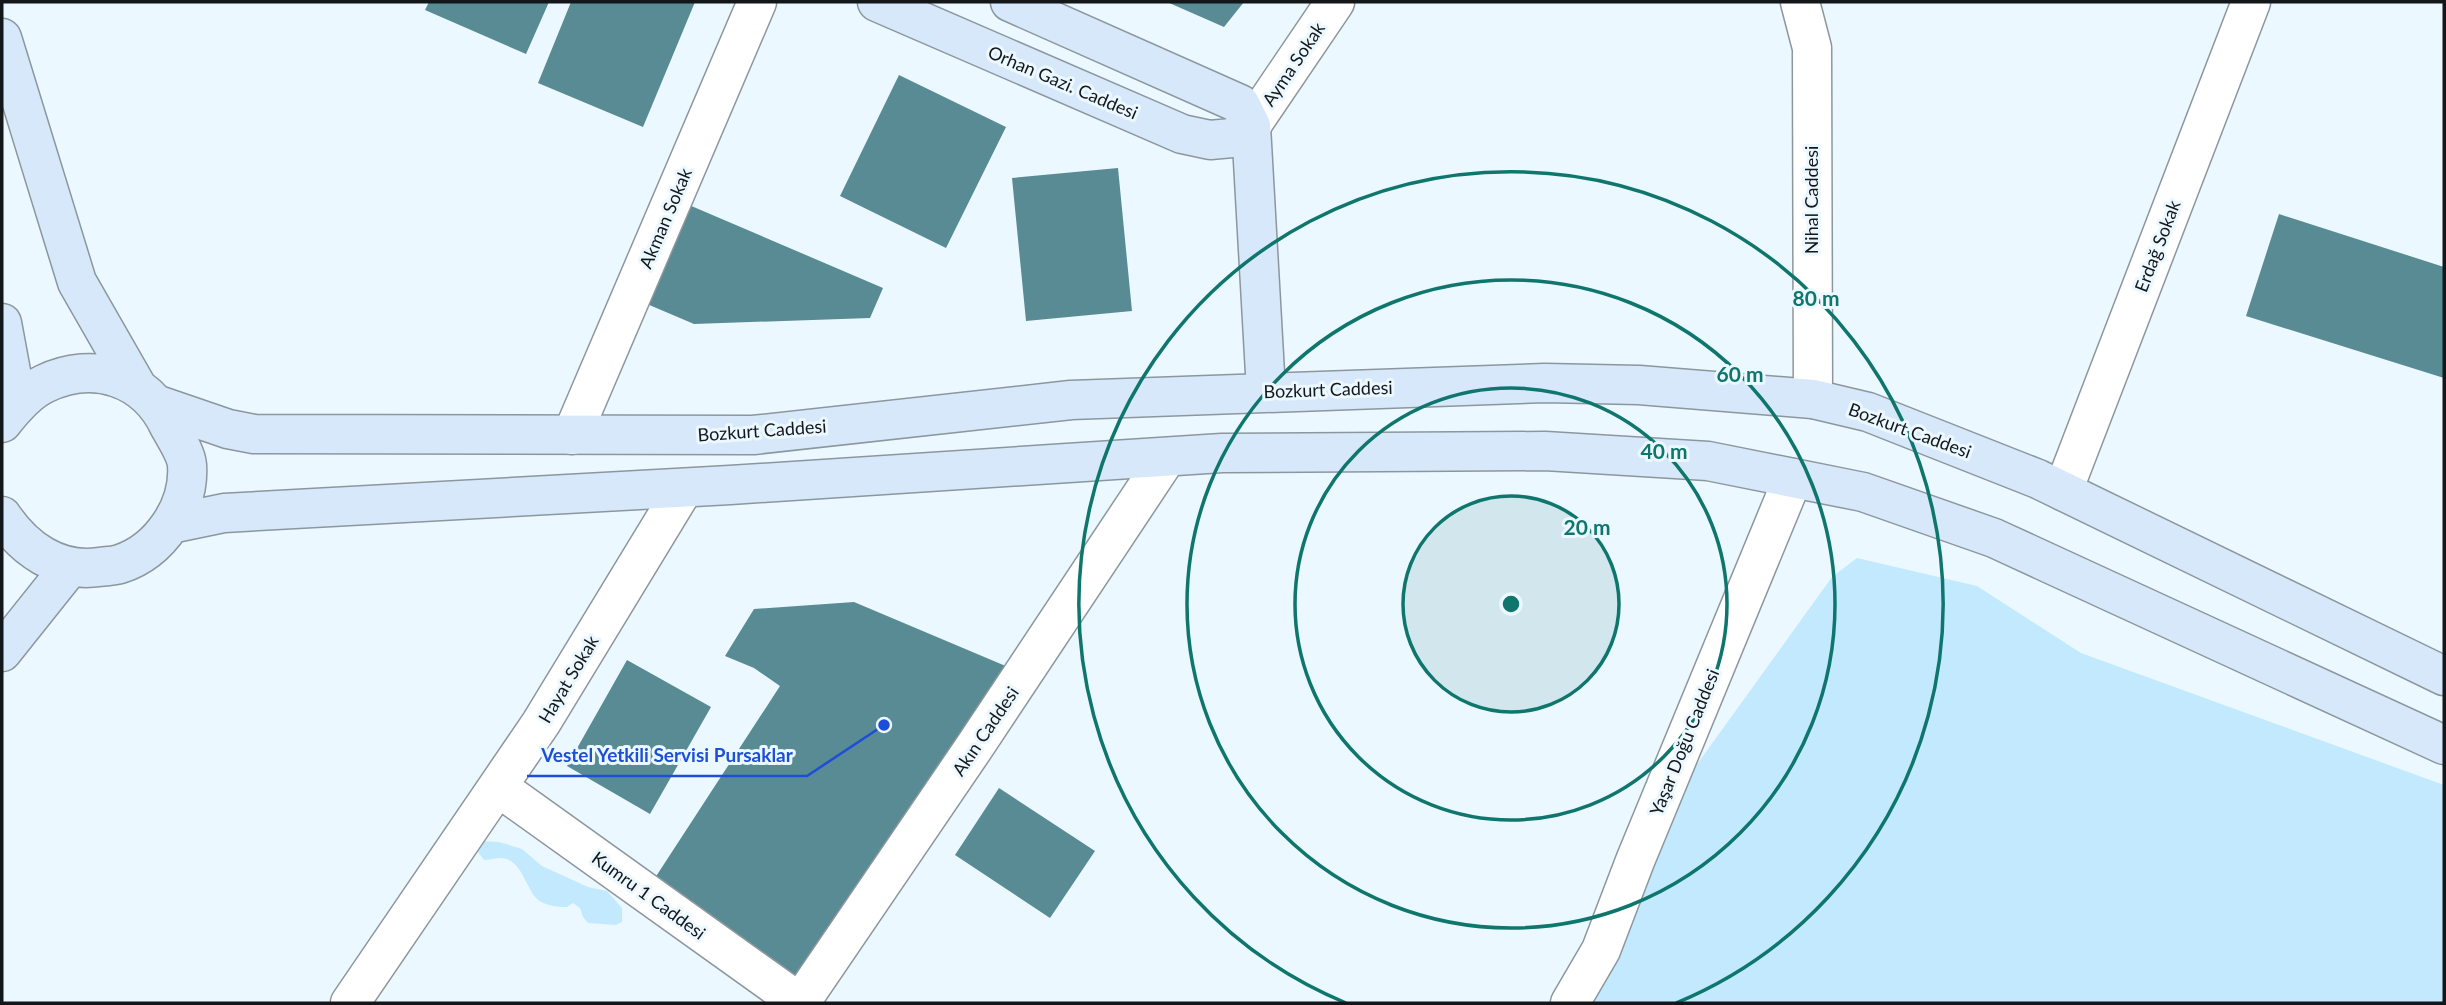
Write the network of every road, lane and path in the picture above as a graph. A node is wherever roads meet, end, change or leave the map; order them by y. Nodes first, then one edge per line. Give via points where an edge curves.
1 (757, 2) edge
2 (877, 2) edge
3 (1010, 2) edge
4 (1335, 2) edge
5 (1800, 2) edge
6 (2251, 2) edge
7 (2, 38) edge
8 (1251, 126) junction
9 (2, 323) edge
10 (1266, 391) junction
11 (147, 395) junction
12 (1813, 399) junction
13 (10, 414) edge
14 (572, 435) junction
15 (1167, 457) junction
16 (1793, 478) junction
17 (684, 488) junction
18 (2063, 491) junction
19 (2, 516) edge
20 (172, 524) junction
21 (69, 568) junction
22 (2, 652) edge
23 (2444, 676) edge
24 (2444, 745) edge
25 (498, 787) junction
26 (350, 1003) edge
27 (800, 1003) edge
28 (1570, 1003) edge

1 - 14 street, Akman Sokak
2 - 8 street, Orhan Gazi. Caddesi via 1182,134 1233,138
3 - 8 street via 1240,104
4 - 8 street, Ayma Sokak
5 - 12 street, Nihal Caddesi via 1812,48
6 - 18 street, Erdağ Sokak
7 - 11 street via 78,282
8 - 10 street
9 - 13 street
10 - 12 street, Bozkurt Caddesi via 1545,383 1639,385
10 - 14 street, Bozkurt Caddesi via 1071,400 753,435
11 - 13 street, Bozkurt Caddesi via 105,374 73,374 43,384
11 - 14 street, Bozkurt Caddesi via 228,429 254,434
11 - 20 street via 187,463 184,495
12 - 18 street, Bozkurt Caddesi via 1868,412
15 - 16 street via 1545,451 1708,461
15 - 17 street
15 - 27 street, Akın Caddesi
16 - 24 street via 1863,492 1994,538
16 - 28 street, Yaşar Doğu Caddesi via 1601,950
17 - 20 street via 224,513
17 - 25 street, Hayat Sokak
18 - 23 street, Bozkurt Caddesi
19 - 21 street via 29,547
20 - 21 street via 149,548 121,564
21 - 22 street
25 - 26 street, Hayat Sokak
25 - 27 street, Kumru 1 Caddesi

